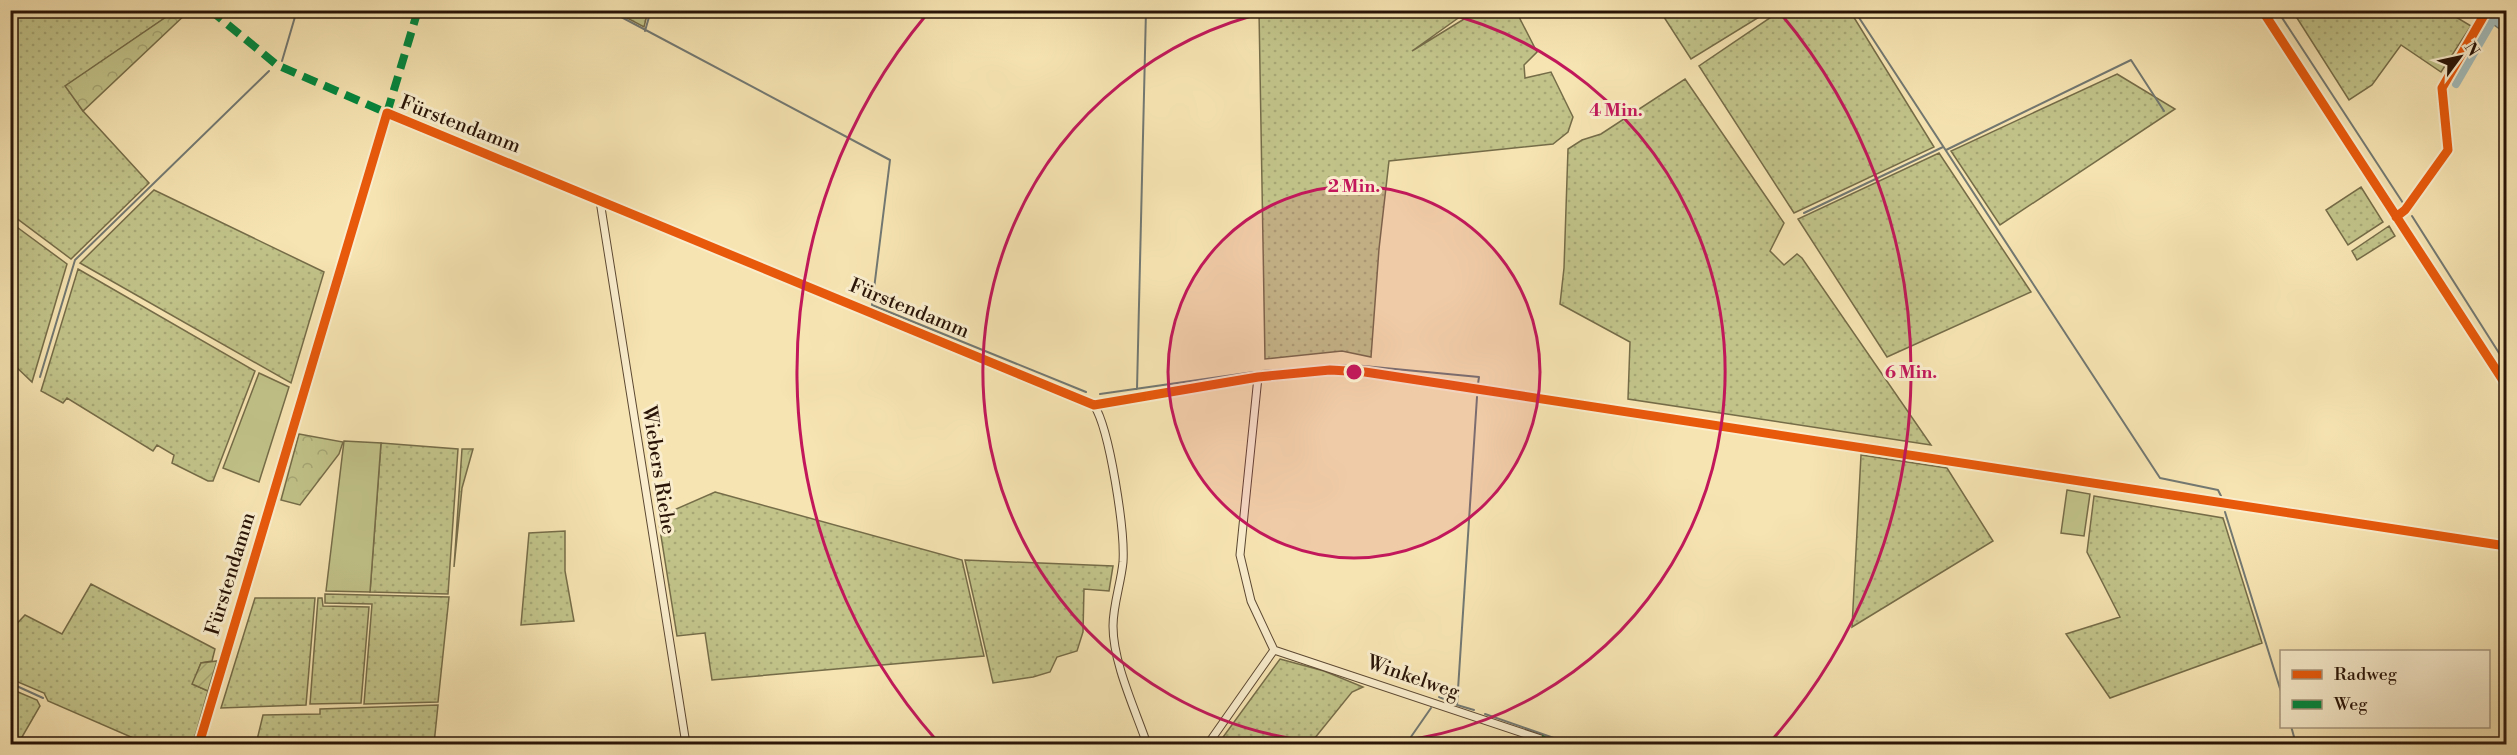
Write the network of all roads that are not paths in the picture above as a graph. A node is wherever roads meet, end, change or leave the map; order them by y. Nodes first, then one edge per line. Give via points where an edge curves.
1 (2262, 10) edge
2 (2487, 10) edge
3 (600, 201) junction
4 (2396, 217) junction
5 (1258, 377) dead end
6 (2506, 385) edge
7 (1274, 650) junction
8 (1540, 739) dead end
9 (200, 744) edge
10 (686, 744) edge
11 (1147, 744) edge
12 (1208, 744) edge

1 - 4 street
2 - 4 street via 2442,88 2448,150
3 - 9 street, Fürstendamm via 387,113
3 - 10 street, Wiebers Riehe
3 - 11 street, Fürstendamm via 1094,405 1105,431 1120,519 1123,561 1113,625 1115,650
4 - 6 street
5 - 7 street via 1240,555 1251,601
7 - 8 street, Winkelweg
7 - 12 street

